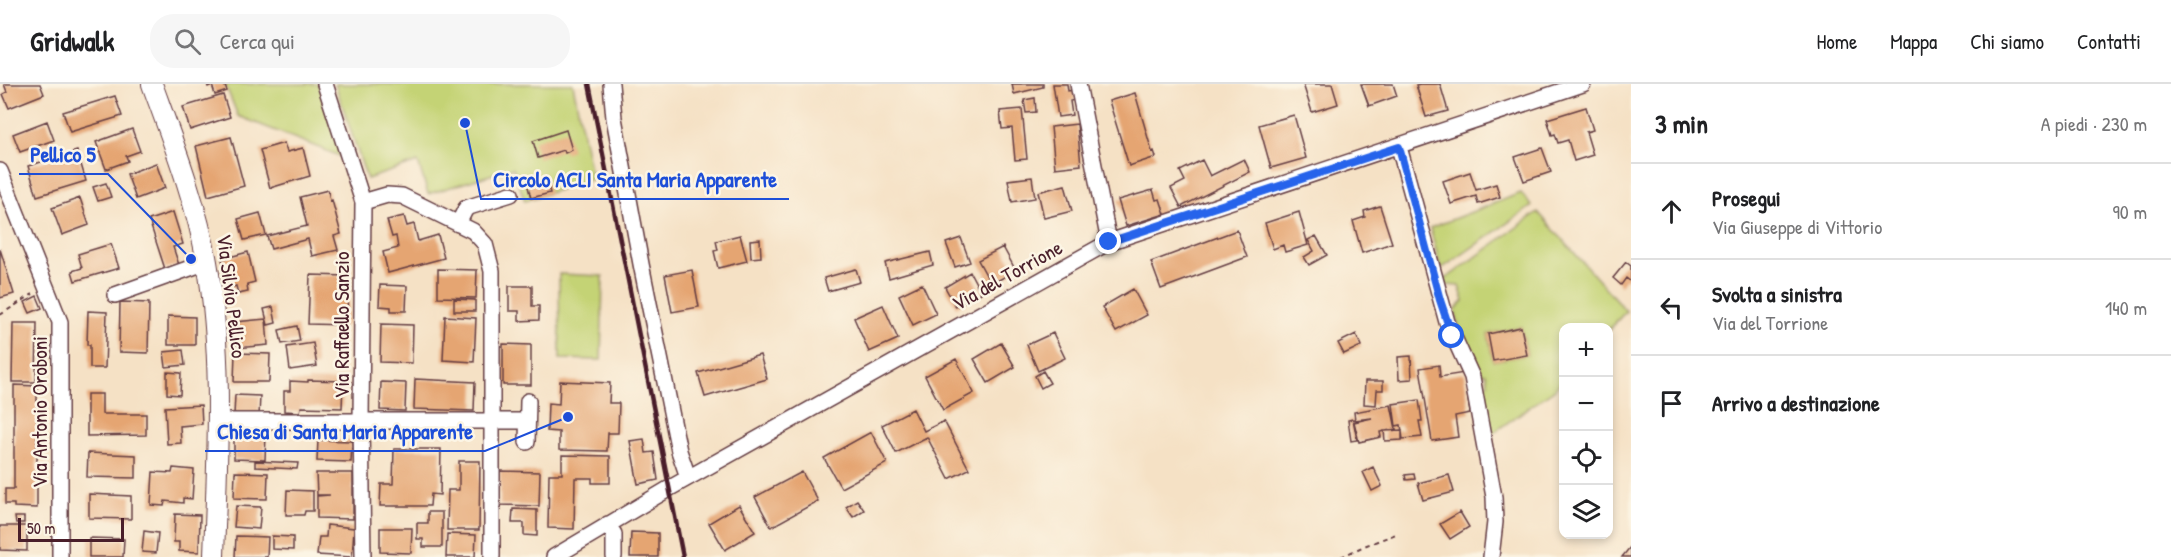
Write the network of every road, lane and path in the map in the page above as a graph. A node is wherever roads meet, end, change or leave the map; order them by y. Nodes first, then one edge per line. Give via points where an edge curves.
1 (152, 84) edge
2 (325, 84) edge
3 (611, 84) edge
4 (1078, 84) edge
5 (1579, 85) edge
6 (1399, 147) junction
7 (0, 171) edge
8 (511, 194) dead end
9 (363, 202) junction
10 (458, 224) junction
11 (1109, 242) junction
12 (207, 262) junction
13 (45, 285) junction
14 (115, 295) dead end
15 (0, 315) edge
16 (528, 401) dead end
17 (492, 420) junction
18 (218, 421) junction
19 (361, 421) junction
20 (527, 422) junction
21 (527, 442) dead end
22 (688, 477) junction
23 (608, 524) junction
24 (1396, 534) dead end
25 (60, 557) edge
26 (213, 557) edge
27 (363, 557) edge
28 (492, 557) edge
29 (554, 557) edge
30 (614, 557) edge
31 (1341, 557) edge
32 (1491, 557) edge

1 - 12 main road, Via Silvio Pellico via 174,143
2 - 9 street, Via Raffaello Sanzio
3 - 22 street via 641,264 679,452
4 - 11 street
5 - 6 street, Via del Torrione
6 - 11 street, Via del Torrione
6 - 32 street via 1447,322 1472,377 1494,497
7 - 13 street, Via Antonio Oroboni
8 - 10 street via 466,208
9 - 10 street via 387,195 402,196
9 - 19 street, Via Raffaello Sanzio
10 - 17 street via 479,237 491,261
11 - 22 street, Via del Torrione
12 - 14 street
12 - 18 main road, Via Silvio Pellico via 216,337
13 - 15 path
13 - 25 street, Via Antonio Oroboni via 60,322
16 - 20 street
17 - 19 street
17 - 20 street
17 - 28 street
18 - 19 street
18 - 26 main road, Via Silvio Pellico
19 - 27 street, Via Raffaello Sanzio
20 - 21 street
22 - 23 street, Via del Torrione
23 - 29 street, Via del Torrione
23 - 30 street via 614,534
24 - 31 path

